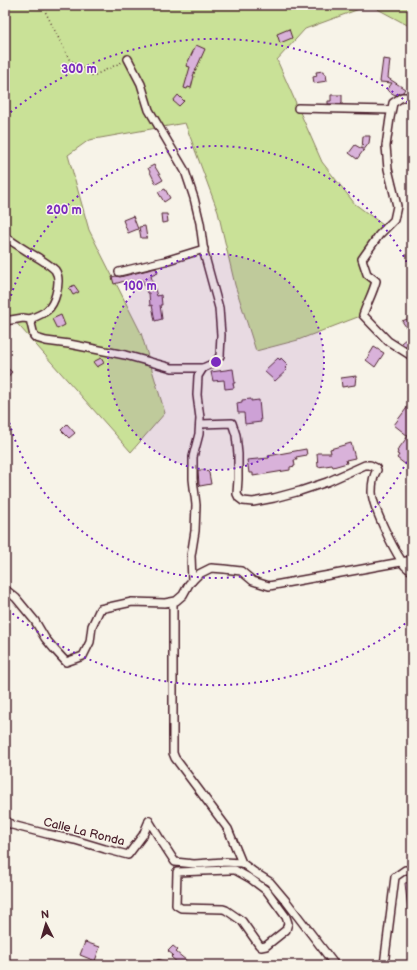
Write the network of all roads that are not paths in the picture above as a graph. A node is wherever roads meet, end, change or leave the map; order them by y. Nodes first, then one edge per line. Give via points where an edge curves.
1 (128, 59) road end
2 (412, 97) edge
3 (298, 108) dead end
4 (391, 110) junction
5 (5, 237) edge
6 (204, 249) junction
7 (119, 272) dead end
8 (30, 319) junction
9 (5, 321) edge
10 (412, 357) edge
11 (203, 368) junction
12 (200, 424) junction
13 (412, 560) edge
14 (402, 562) junction
15 (412, 571) edge
16 (192, 581) junction
17 (5, 589) edge
18 (173, 602) junction
19 (5, 820) edge
20 (242, 863) junction
21 (412, 870) edge
22 (270, 882) junction
23 (266, 891) junction
24 (335, 965) edge
25 (384, 965) edge

1 - 6 street via 141,84 149,110 185,171 194,198
2 - 4 street via 402,97 393,103
3 - 4 street
4 - 10 street via 386,146 388,169 397,206 394,220 379,235 362,259 367,274 376,281 363,314 388,341
5 - 8 street via 47,263 57,274 58,285 52,306
6 - 7 street
6 - 11 street via 219,308 221,335 220,356 214,363
8 - 9 street
8 - 11 street via 34,336 41,340 125,355 172,368
11 - 12 street via 198,376
12 - 14 street via 232,423 238,454 237,494 243,501 274,498 327,482 365,465 376,468 372,492 374,502
12 - 16 street via 200,434 193,457 196,505 191,556
13 - 14 street
14 - 15 street
14 - 16 street via 269,586 253,581 241,571 210,568 198,574
16 - 18 street via 183,594
17 - 18 street via 16,598 66,662 83,656 100,609 132,602
18 - 20 street via 173,754 228,829
19 - 20 street, Calle La Ronda via 128,855 143,835 148,820 175,862
20 - 22 street
21 - 25 street via 405,870 395,877
22 - 23 street
22 - 24 street
23 - 23 street via 288,923 286,930 261,947 242,921 226,910 177,906 177,872 235,870

